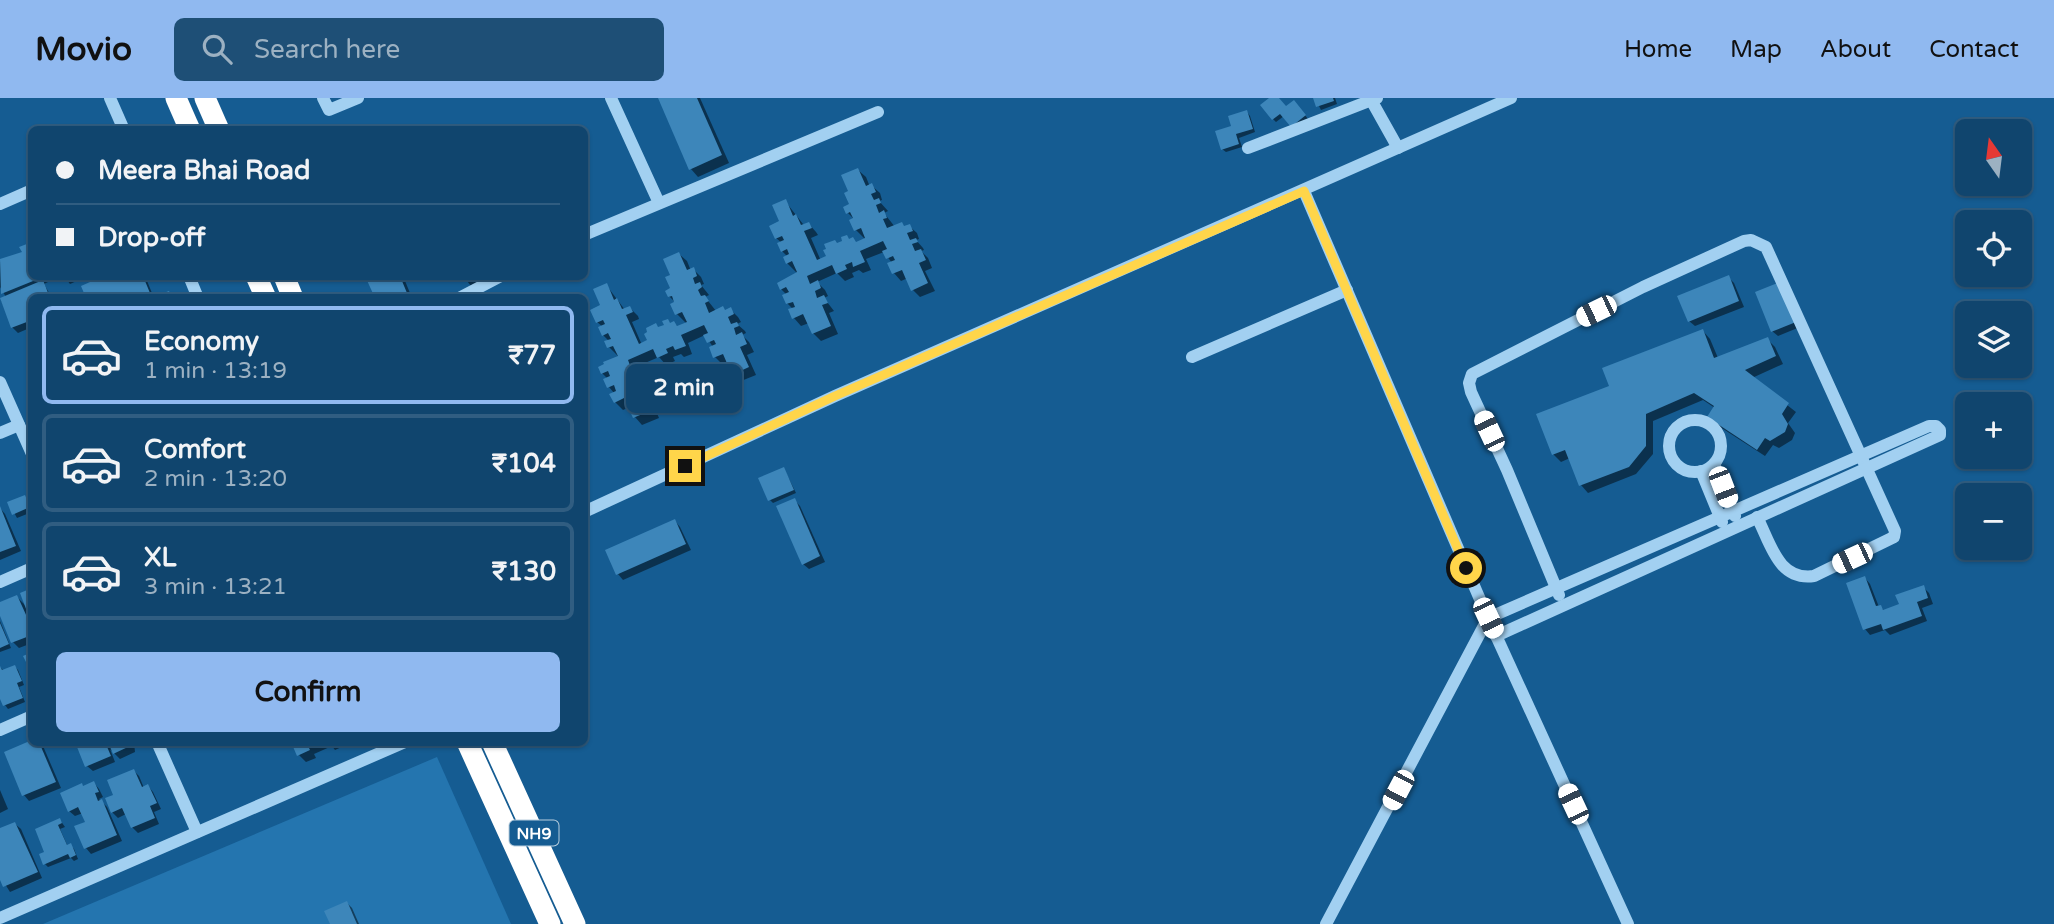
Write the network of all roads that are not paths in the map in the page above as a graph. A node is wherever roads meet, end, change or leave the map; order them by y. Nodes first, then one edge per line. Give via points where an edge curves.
1 (110, 98) edge
2 (176, 98) edge
3 (323, 98) edge
4 (358, 98) edge
5 (611, 98) edge
6 (1511, 98) edge
7 (1373, 99) edge
8 (878, 111) dead end
9 (211, 113) edge
10 (122, 126) edge
11 (183, 126) edge
12 (185, 126) edge
13 (1248, 148) dead end
14 (1398, 148) junction
15 (1304, 191) junction
16 (28, 193) edge
17 (659, 203) junction
18 (0, 204) edge
19 (588, 233) edge
20 (493, 280) edge
21 (1347, 290) junction
22 (467, 294) edge
23 (1192, 358) dead end
24 (0, 382) edge
25 (19, 425) junction
26 (0, 433) edge
27 (28, 445) edge
28 (1860, 456) junction
29 (1714, 464) junction
30 (1866, 469) junction
31 (1700, 471) junction
32 (1757, 500) junction
33 (588, 510) edge
34 (1732, 511) junction
35 (1719, 516) junction
36 (1760, 516) junction
37 (1739, 526) junction
38 (1726, 532) junction
39 (28, 570) edge
40 (0, 582) edge
41 (1555, 588) junction
42 (1563, 605) junction
43 (1488, 618) junction
44 (1496, 636) junction
45 (28, 718) edge
46 (0, 730) edge
47 (159, 746) edge
48 (391, 746) edge
49 (469, 746) edge
50 (494, 746) edge
51 (197, 832) junction
52 (0, 918) edge
53 (550, 924) edge
54 (575, 924) edge
55 (1326, 924) edge
56 (1628, 924) edge

1 - 10 street
2 - 11 highway
3 - 4 street via 329,110
5 - 17 street
6 - 14 street
7 - 13 street
7 - 14 street
8 - 17 street
9 - 12 highway
14 - 15 street
15 - 21 street
15 - 33 street via 835,396
16 - 18 street
17 - 19 street
20 - 22 street
21 - 23 street
21 - 43 street
24 - 25 street
25 - 26 street
25 - 27 street
28 - 30 street
28 - 30 street via 1929,426 1940,430 1940,435
28 - 32 street
28 - 41 street via 1766,247 1744,241 1472,374 1471,392
29 - 31 street
29 - 31 street via 1721,448 1716,432 1703,421 1680,425 1671,437 1670,454 1681,468
29 - 34 street
30 - 36 street
30 - 36 street via 1894,537 1814,576 1793,575 1784,569
31 - 35 street
32 - 34 street
32 - 36 street
34 - 35 street
34 - 37 street
35 - 38 street
35 - 41 street
36 - 37 street
37 - 38 street
38 - 42 street
39 - 40 street
41 - 42 street
41 - 43 street
42 - 44 street
43 - 44 street
43 - 55 street
44 - 56 street
45 - 46 street
47 - 51 street
48 - 51 street
49 - 53 highway, NH9
50 - 54 highway, NH9
51 - 52 street

